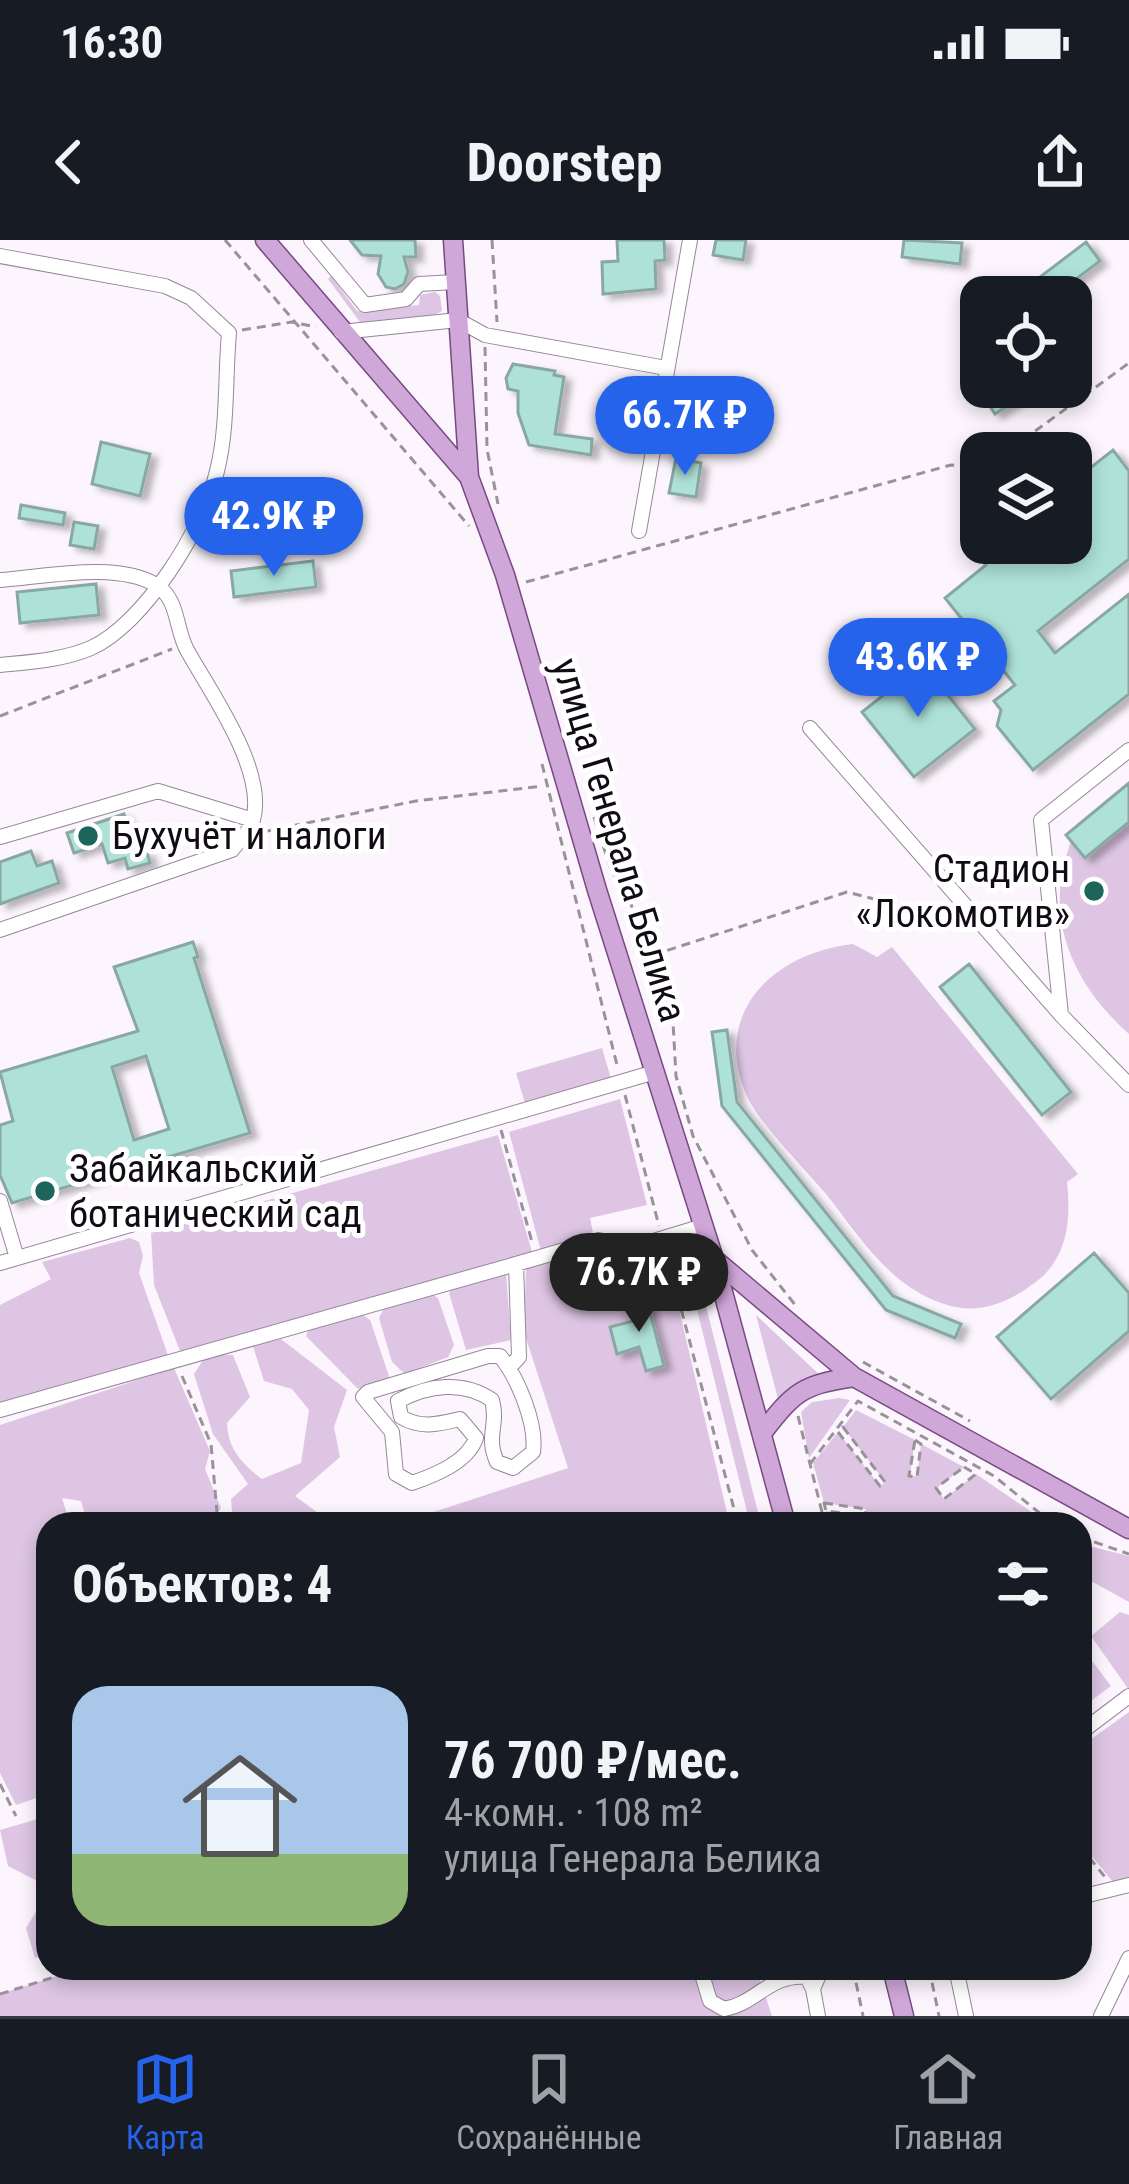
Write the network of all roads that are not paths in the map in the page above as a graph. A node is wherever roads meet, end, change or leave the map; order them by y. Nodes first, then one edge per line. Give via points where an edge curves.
1 (3, 240) edge
2 (266, 240) edge
3 (311, 240) edge
4 (453, 240) edge
5 (691, 240) edge
6 (0, 256) edge
7 (455, 282) junction
8 (458, 320) junction
9 (341, 332) junction
10 (666, 368) junction
11 (469, 476) junction
12 (639, 531) dead end
13 (0, 580) edge
14 (157, 585) junction
15 (0, 646) edge
16 (1, 665) edge
17 (810, 728) dead end
18 (1129, 751) edge
19 (253, 820) junction
20 (0, 837) edge
21 (0, 931) edge
22 (1061, 1015) junction
23 (655, 1072) junction
24 (1129, 1085) edge
25 (0, 1201) edge
26 (703, 1226) junction
27 (17, 1258) junction
28 (714, 1259) junction
29 (0, 1263) edge
30 (516, 1264) junction
31 (854, 1367) junction
32 (509, 1368) junction
33 (0, 1410) edge
34 (763, 1432) junction
35 (783, 1512) edge
36 (1129, 1529) edge
37 (1129, 1696) edge
38 (1092, 1723) edge
39 (1122, 1887) edge
40 (1092, 1894) edge
41 (1129, 1958) edge
42 (704, 1980) edge
43 (778, 1980) edge
44 (809, 1980) edge
45 (817, 1980) edge
46 (895, 1980) edge
47 (958, 1980) edge
48 (813, 1988) junction
49 (818, 2016) edge
50 (904, 2016) edge
51 (966, 2016) edge
52 (1101, 2016) edge

1 - 6 street
2 - 9 main road, улица Генерала Белика
3 - 7 street via 364,305 406,299 418,284
4 - 7 main road
5 - 10 street
6 - 14 street via 165,286 229,333 218,470 200,523
7 - 8 main road
8 - 9 street
8 - 10 street via 492,336
8 - 11 main road
9 - 11 main road, улица Генерала Белика
10 - 12 street
11 - 23 main road, улица Генерала Белика via 514,579
13 - 14 street via 120,572
14 - 16 street via 120,632 88,650
14 - 19 street via 173,603 184,644 252,775
15 - 16 street
17 - 22 street
18 - 22 street via 1041,820
19 - 20 street via 158,791
19 - 21 street via 232,850
22 - 24 street
23 - 26 main road, улица Генерала Белика
23 - 27 street
25 - 27 street
26 - 28 main road, улица Генерала Белика
26 - 30 street via 611,1254 599,1240
27 - 29 street
28 - 31 main road
28 - 34 main road, улица Генерала Белика
30 - 32 street via 519,1357
30 - 33 street
31 - 34 main road via 792,1394
31 - 36 main road
32 - 32 street via 488,1356 368,1392 366,1404 392,1432 396,1474 412,1484 472,1450 476,1438 460,1419 431,1426 401,1417 398,1401 435,1388 461,1386 492,1400 496,1462 524,1462 535,1441
34 - 35 main road, улица Генерала Белика
37 - 38 street
39 - 40 street
41 - 52 street
42 - 43 street via 710,2000 724,2009
44 - 48 street
45 - 48 street
46 - 50 main road
47 - 51 street
48 - 49 street

